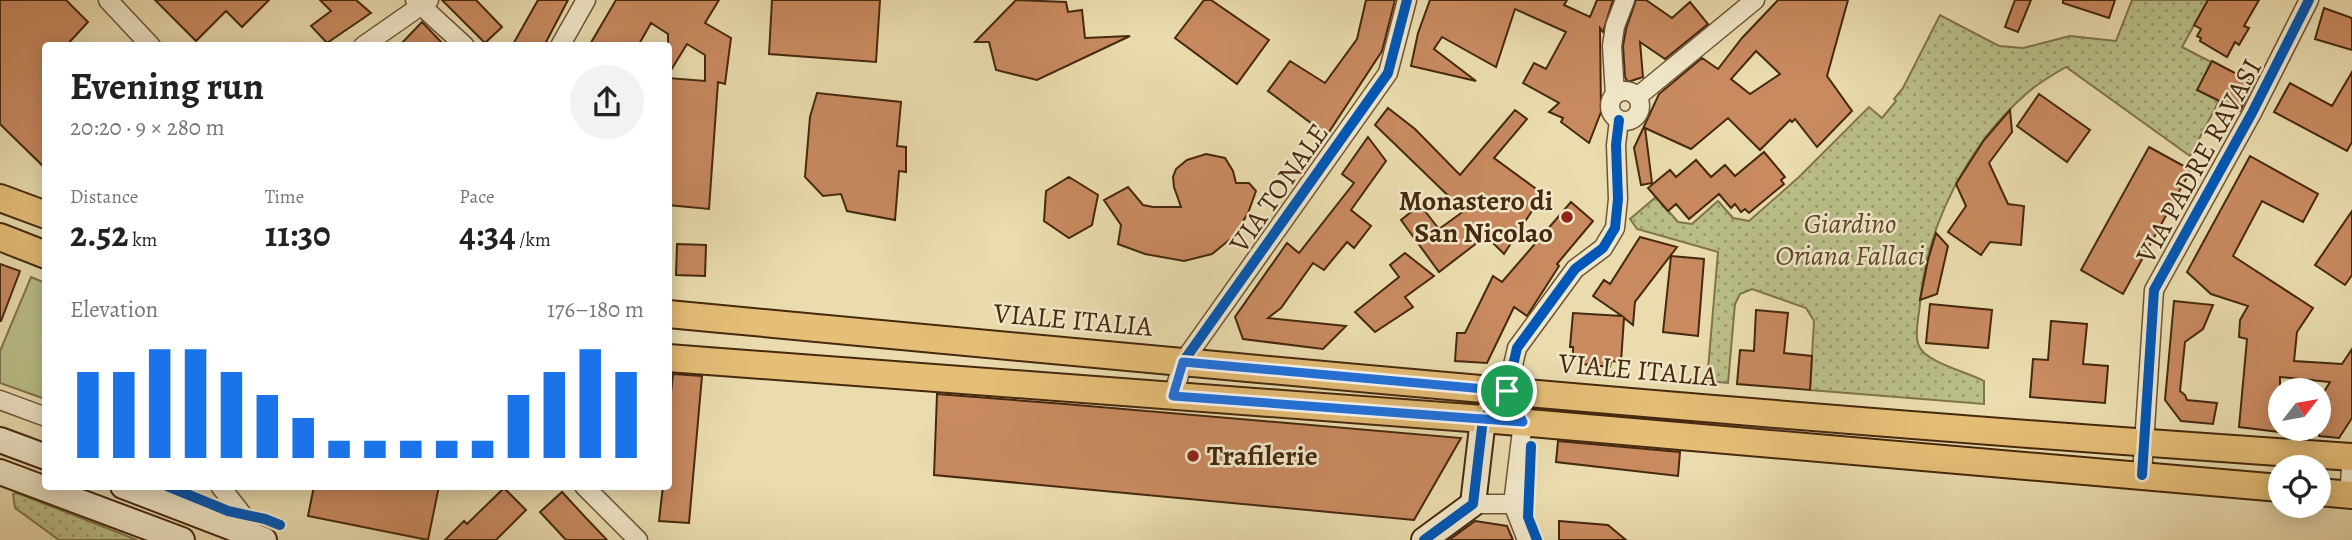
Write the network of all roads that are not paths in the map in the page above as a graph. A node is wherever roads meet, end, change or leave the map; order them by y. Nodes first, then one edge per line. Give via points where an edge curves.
1 (108, 0) edge
2 (586, 0) edge
3 (1407, 0) edge
4 (1625, 0) edge
5 (1755, 0) edge
6 (2309, 0) edge
7 (422, 2) edge
8 (147, 42) edge
9 (368, 42) edge
10 (461, 42) edge
11 (561, 42) edge
12 (1615, 95) junction
13 (1637, 97) junction
14 (1619, 120) junction
15 (0, 198) edge
16 (42, 214) edge
17 (0, 237) edge
18 (42, 253) edge
19 (672, 314) edge
20 (672, 358) edge
21 (1183, 362) junction
22 (1507, 391) junction
23 (1173, 396) junction
24 (0, 400) edge
25 (42, 416) edge
26 (1482, 419) junction
27 (1523, 422) junction
28 (0, 440) edge
29 (2143, 443) junction
30 (42, 456) edge
31 (2352, 457) edge
32 (0, 472) edge
33 (2142, 475) junction
34 (2268, 487) edge
35 (42, 488) edge
36 (48, 490) edge
37 (134, 490) edge
38 (223, 490) edge
39 (588, 490) edge
40 (2331, 493) edge
41 (2350, 494) edge
42 (1473, 504) junction
43 (1513, 504) junction
44 (248, 537) edge
45 (182, 540) edge
46 (638, 540) edge
47 (1424, 540) edge
48 (1527, 540) edge

1 - 8 street
2 - 11 street
3 - 21 street, VIA TONALE via 1388,73
4 - 12 street via 1612,46
5 - 13 street
6 - 29 street, VIA PADRE RAVASI via 2154,290
7 - 9 street
7 - 10 street
12 - 13 street via 1624,91
12 - 14 street via 1610,109
13 - 14 street via 1638,116
14 - 22 street via 1616,222 1603,248 1575,269 1517,348
15 - 16 main road
17 - 18 main road
19 - 21 main road, VIALE ITALIA
20 - 23 main road
21 - 22 main road, VIALE ITALIA
21 - 23 street, VIA TONALE
22 - 26 street
22 - 27 street
22 - 29 main road, VIALE ITALIA
23 - 26 main road
24 - 25 street
26 - 27 main road
26 - 42 street
27 - 33 main road
27 - 43 street
28 - 30 street
29 - 31 main road, VIALE ITALIA
29 - 33 street, VIA PADRE RAVASI
31 - 41 street
32 - 35 street
33 - 34 main road
36 - 45 street
37 - 44 street
38 - 44 street via 242,514
39 - 46 street
40 - 41 main road
42 - 43 street
42 - 47 street
43 - 48 street

